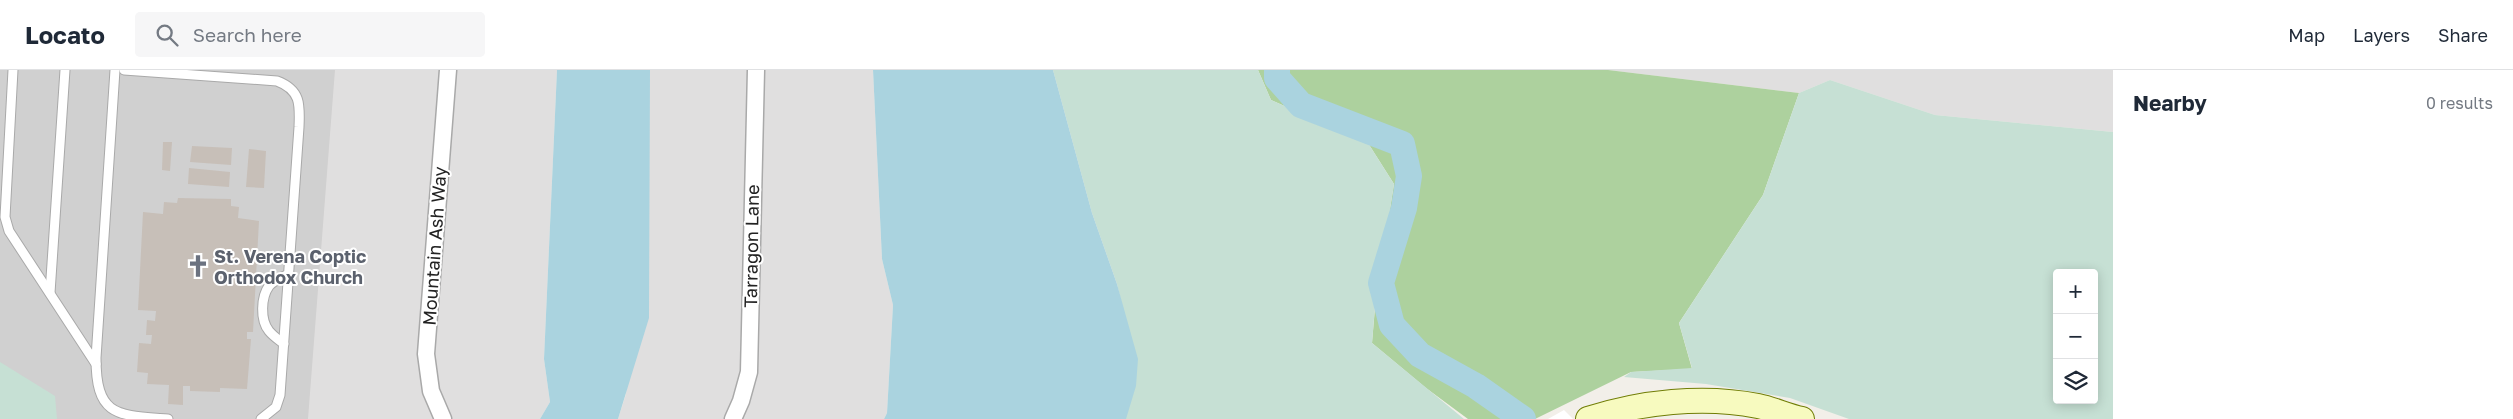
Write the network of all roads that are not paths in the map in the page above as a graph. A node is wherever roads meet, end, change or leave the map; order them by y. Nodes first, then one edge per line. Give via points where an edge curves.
1 (13, 70) edge
2 (65, 70) edge
3 (115, 70) edge
4 (124, 70) edge
5 (448, 70) edge
6 (756, 70) edge
7 (289, 274) junction
8 (50, 293) junction
9 (284, 344) junction
10 (96, 364) junction
11 (168, 419) edge
12 (261, 419) edge
13 (443, 419) edge
14 (733, 419) edge
15 (1588, 419) edge
16 (1800, 419) edge

1 - 8 lane via 5,216 10,231
2 - 8 lane
3 - 10 lane
4 - 7 lane via 277,81 288,85 296,94 300,108
5 - 13 street, Mountain Ash Way via 426,354 431,391
6 - 14 street, Tarragon Lane via 748,372
7 - 9 lane
7 - 9 lane via 270,286 263,303 269,331
8 - 10 lane
9 - 12 lane via 280,395 276,407
10 - 11 lane via 96,384 101,399 114,410 127,416
15 - 16 street via 1665,403 1718,401 1758,406

